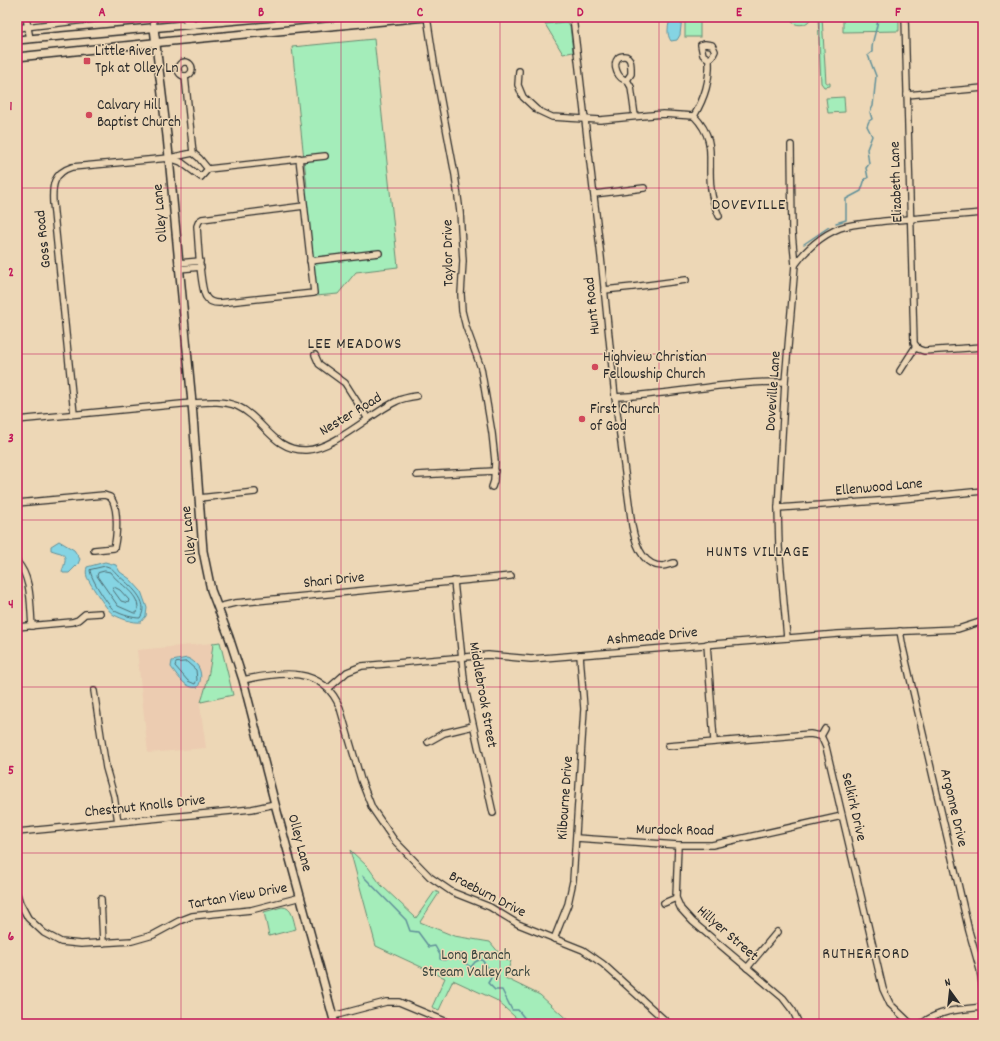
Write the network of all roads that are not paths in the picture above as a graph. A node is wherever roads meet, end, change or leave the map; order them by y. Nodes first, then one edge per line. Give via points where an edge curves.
1 (26, 17) edge
2 (153, 17) edge
3 (184, 17) edge
4 (273, 17) edge
5 (427, 17) edge
6 (573, 17) edge
7 (905, 17) edge
8 (102, 18) dead end
9 (193, 24) junction
10 (28, 27) junction
11 (17, 28) edge
12 (154, 28) junction
13 (30, 39) junction
14 (17, 40) edge
15 (156, 42) junction
16 (17, 57) edge
17 (709, 60) dead end
18 (518, 71) dead end
19 (185, 76) dead end
20 (627, 80) dead end
21 (983, 88) edge
22 (907, 94) junction
23 (635, 116) junction
24 (694, 116) junction
25 (586, 119) junction
26 (791, 145) dead end
27 (193, 153) junction
28 (325, 156) dead end
29 (169, 158) junction
30 (299, 158) junction
31 (208, 169) junction
32 (644, 188) dead end
33 (594, 194) junction
34 (304, 206) junction
35 (983, 213) edge
36 (719, 216) dead end
37 (910, 219) junction
38 (379, 253) dead end
39 (310, 261) junction
40 (200, 264) junction
41 (795, 265) junction
42 (178, 266) junction
43 (686, 280) dead end
44 (604, 290) junction
45 (916, 346) junction
46 (983, 346) edge
47 (315, 355) dead end
48 (900, 371) dead end
49 (785, 382) junction
50 (417, 396) dead end
51 (614, 397) junction
52 (192, 403) junction
53 (74, 414) junction
54 (368, 419) junction
55 (17, 420) edge
56 (495, 471) junction
57 (417, 475) dead end
58 (492, 487) dead end
59 (983, 491) edge
60 (255, 492) dead end
61 (199, 498) junction
62 (17, 503) edge
63 (778, 508) junction
64 (94, 550) dead end
65 (17, 562) edge
66 (674, 563) dead end
67 (510, 576) dead end
68 (454, 581) junction
69 (218, 607) junction
70 (100, 613) dead end
71 (982, 621) edge
72 (32, 626) junction
73 (17, 627) edge
74 (983, 629) edge
75 (900, 631) junction
76 (787, 638) junction
77 (707, 644) junction
78 (462, 656) junction
79 (580, 656) junction
80 (243, 680) junction
81 (329, 688) junction
82 (94, 691) dead end
83 (473, 726) junction
84 (825, 729) dead end
85 (821, 736) junction
86 (428, 742) dead end
87 (714, 742) junction
88 (668, 746) dead end
89 (275, 804) junction
90 (493, 812) dead end
91 (842, 816) junction
92 (118, 822) junction
93 (17, 832) edge
94 (576, 838) junction
95 (678, 845) junction
96 (17, 894) edge
97 (301, 897) junction
98 (676, 898) junction
99 (101, 899) dead end
100 (664, 903) dead end
101 (777, 932) dead end
102 (554, 939) junction
103 (103, 943) junction
104 (748, 968) junction
105 (983, 990) edge
106 (983, 1007) edge
107 (333, 1016) junction
108 (335, 1024) edge
109 (452, 1024) edge
110 (669, 1024) edge
111 (799, 1024) edge
112 (911, 1024) edge
113 (921, 1024) edge

1 - 10 street
2 - 12 street
3 - 9 main road
4 - 9 main road
5 - 15 main road
5 - 56 street, Taylor Drive via 460,212 463,261 462,311 481,368 492,433
6 - 25 street, Hunt Road
7 - 22 street, Elizabeth Lane
8 - 10 street
9 - 12 main road
10 - 11 street
10 - 13 street
12 - 13 main road
12 - 15 main road, Olley Lane
13 - 14 main road
15 - 16 main road
15 - 29 main road, Olley Lane
17 - 24 street via 706,93
18 - 25 street via 521,92 537,110 552,117
19 - 27 street
20 - 23 street via 631,87
21 - 22 street
22 - 37 street, Elizabeth Lane
23 - 24 street
23 - 25 street
24 - 36 street via 709,139 712,199
25 - 33 street, Hunt Road
26 - 41 street, Doveville Lane
27 - 29 street, Goss Road
27 - 31 street
28 - 30 street
29 - 31 street via 181,162 201,177
29 - 42 main road, Olley Lane
29 - 53 street, Goss Road via 72,167 59,174 53,184
30 - 31 street
30 - 34 street
32 - 33 street
33 - 44 street, Hunt Road
34 - 39 street
34 - 40 street via 202,219 197,226
35 - 37 street
37 - 41 street via 840,228 809,249
37 - 45 street, Elizabeth Lane via 913,339
38 - 39 street
39 - 40 street via 314,293 219,304 206,298
40 - 42 street
41 - 49 street, Doveville Lane
42 - 52 main road, Olley Lane
43 - 44 street
44 - 51 street, Hunt Road
45 - 46 street via 924,350
45 - 48 street
47 - 54 street via 319,364 345,383
49 - 51 street via 756,382
49 - 63 street, Doveville Lane
50 - 54 street, Nester Road via 396,402
51 - 66 street, Hunt Road via 637,546 653,563 664,566
52 - 53 street, Nester Road
52 - 54 street, Nester Road via 221,402 237,406 253,417 278,441 301,450 326,445
52 - 61 main road, Olley Lane
53 - 55 street, Nester Road
56 - 57 street
56 - 58 street, Taylor Drive
59 - 63 street, Ellenwood Lane
60 - 61 street
61 - 69 main road, Olley Lane via 206,571
62 - 64 street via 104,495 110,497 113,500 117,533 114,548
63 - 76 street, Doveville Lane
65 - 72 street via 27,580
67 - 68 street, Shari Drive
68 - 69 street, Shari Drive via 235,603
68 - 78 street, Middlebrook Street
69 - 80 main road, Olley Lane
70 - 72 street via 85,614 72,622
71 - 74 street
71 - 75 street, Ashmeade Drive via 958,629
72 - 73 street
75 - 76 street, Ashmeade Drive
75 - 105 street, Argonne Drive
76 - 77 street, Ashmeade Drive
77 - 79 street, Ashmeade Drive
77 - 87 street
78 - 79 street, Ashmeade Drive via 488,655 531,659
78 - 81 street, Ashmeade Drive via 358,667 347,672
78 - 83 street, Middlebrook Street
79 - 94 street, Kilbourne Drive via 584,709
80 - 81 street, Braeburn Drive via 297,674 312,677
80 - 89 main road, Olley Lane
81 - 102 street, Braeburn Drive via 340,708 367,797 394,840 430,877 446,889 490,907 518,924
82 - 92 street via 106,768
83 - 86 street via 444,733
83 - 90 street, Middlebrook Street
84 - 85 street
85 - 87 street via 810,734
85 - 91 street, Selkirk Drive via 826,747
87 - 88 street
89 - 92 street, Chestnut Knolls Drive via 252,809
89 - 97 main road, Olley Lane
91 - 95 street, Murdock Road via 721,844
91 - 112 street, Selkirk Drive via 885,994 894,1009
92 - 93 street, Chestnut Knolls Drive
94 - 95 street, Murdock Road
94 - 102 street, Kilbourne Drive via 570,893
95 - 98 street
96 - 103 street, Tartan View Drive via 28,918 50,937 69,944
97 - 103 street, Tartan View Drive via 251,910 192,916 141,939
97 - 107 main road, Olley Lane
98 - 100 street
98 - 104 street, Hillyer Street via 687,916
99 - 103 street
101 - 104 street
102 - 110 street, Braeburn Drive via 591,955
104 - 111 street, Hillyer Street via 788,1004
106 - 113 street via 947,1011
107 - 108 main road, Olley Lane
107 - 109 street via 386,1002 399,1002

